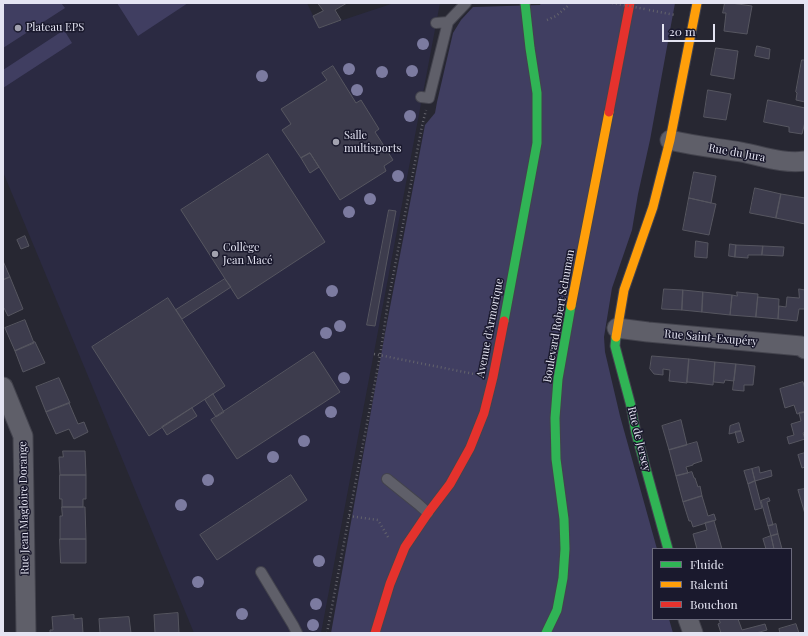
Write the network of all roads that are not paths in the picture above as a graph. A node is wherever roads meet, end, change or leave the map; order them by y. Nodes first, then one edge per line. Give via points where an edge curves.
1 (466, 3) edge
2 (525, 3) edge
3 (630, 3) edge
4 (697, 3) edge
5 (448, 22) junction
6 (436, 23) dead end
7 (425, 98) road end
8 (670, 140) junction
9 (805, 161) edge
10 (617, 328) junction
11 (805, 349) edge
12 (3, 387) edge
13 (387, 479) dead end
14 (428, 513) junction
15 (668, 548) edge
16 (261, 572) dead end
17 (688, 620) edge
18 (26, 633) edge
19 (297, 633) edge
20 (375, 633) edge
21 (546, 633) edge
22 (693, 633) edge

1 - 5 lane
2 - 14 street, Avenue d'Armorique via 537,94 537,143 512,278 484,413 470,448 450,484
3 - 21 street, Boulevard Robert Schuman via 558,379 555,418 556,459 565,549 557,610
4 - 8 street
5 - 6 lane
5 - 7 lane
8 - 9 street, Rue du Jura via 785,161
8 - 10 street via 653,207 624,290
10 - 11 street, Rue Saint-Exupéry via 801,346
10 - 15 street, Rue de Jersey via 615,346
12 - 18 street, Rue Jean Magloire Dorange via 23,436
13 - 14 lane
14 - 20 street, Avenue d'Armorique via 405,547
16 - 19 lane
17 - 22 street

